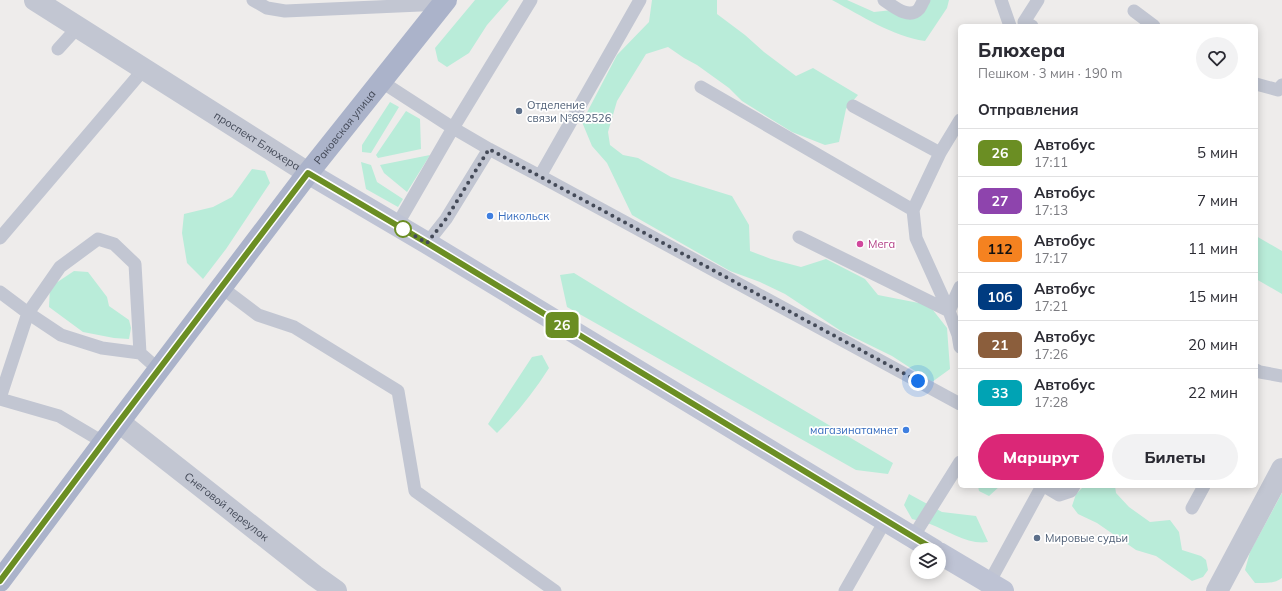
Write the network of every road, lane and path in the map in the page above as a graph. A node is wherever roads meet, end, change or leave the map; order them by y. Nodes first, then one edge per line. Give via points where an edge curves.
1 (253, 0) edge
2 (531, 0) edge
3 (640, 0) edge
4 (884, 0) edge
5 (924, 0) edge
6 (1001, 0) edge
7 (1038, 0) edge
8 (442, 1) edge
9 (45, 3) edge
10 (1134, 11) dead end
11 (1009, 24) edge
12 (1026, 24) edge
13 (1151, 24) edge
14 (78, 27) junction
15 (58, 49) dead end
16 (144, 69) junction
17 (382, 82) junction
18 (1258, 85) edge
19 (1282, 85) edge
20 (701, 87) dead end
21 (853, 106) dead end
22 (958, 123) edge
23 (453, 128) junction
24 (489, 149) junction
25 (940, 153) junction
26 (308, 173) junction
27 (540, 176) junction
28 (913, 210) junction
29 (397, 225) junction
30 (799, 237) dead end
31 (0, 238) edge
32 (427, 243) junction
33 (221, 287) junction
34 (0, 292) edge
35 (958, 292) edge
36 (949, 311) junction
37 (28, 313) junction
38 (958, 335) edge
39 (140, 353) junction
40 (158, 370) junction
41 (1258, 370) edge
42 (1282, 376) edge
43 (0, 398) edge
44 (958, 403) edge
45 (119, 422) junction
46 (104, 442) junction
47 (958, 465) edge
48 (1282, 469) edge
49 (1042, 488) edge
50 (1047, 488) edge
51 (1073, 488) edge
52 (1203, 488) edge
53 (1192, 508) dead end
54 (885, 521) junction
55 (913, 537) junction
56 (923, 543) edge
57 (946, 557) edge
58 (0, 581) edge
59 (996, 587) edge
60 (336, 591) edge
61 (555, 591) edge
62 (845, 591) edge
63 (1217, 591) edge

1 - 8 lane via 267,8 285,11
2 - 23 lane
3 - 27 lane
4 - 5 lane via 903,12 911,13 918,9
6 - 11 lane
7 - 12 lane
8 - 17 main road, Раковская улица
9 - 14 street, проспект Блюхера
10 - 13 lane
14 - 15 lane
14 - 16 street, проспект Блюхера
16 - 26 street, проспект Блюхера
16 - 31 lane
17 - 23 lane
17 - 26 main road, Раковская улица
18 - 19 lane via 1278,90
20 - 28 lane
21 - 25 lane
22 - 25 lane
23 - 24 lane
23 - 29 lane
24 - 27 lane
24 - 32 lane via 446,219
25 - 28 lane
26 - 29 main road, проспект Блюхера
26 - 33 main road, Раковская улица
27 - 44 lane
28 - 36 lane via 916,238
29 - 32 main road, проспект Блюхера
30 - 36 lane
32 - 54 main road, проспект Блюхера
33 - 40 main road, Раковская улица
33 - 61 lane via 258,315 294,326 398,391 415,491
34 - 37 lane
35 - 36 lane
36 - 38 lane
37 - 39 lane via 61,335 102,348
37 - 39 lane via 60,268 98,239 114,244 135,264
37 - 43 lane
39 - 40 lane
40 - 45 main road, Раковская улица
41 - 42 lane
43 - 46 lane via 59,416
45 - 46 main road, Раковская улица
45 - 60 street, Снеговой переулок
46 - 58 main road, Раковская улица
47 - 55 lane
48 - 63 street
49 - 59 lane
50 - 51 lane via 1059,495
52 - 53 lane
54 - 55 main road, проспект Блюхера
54 - 62 lane
55 - 56 main road, проспект Блюхера
57 - 59 main road

